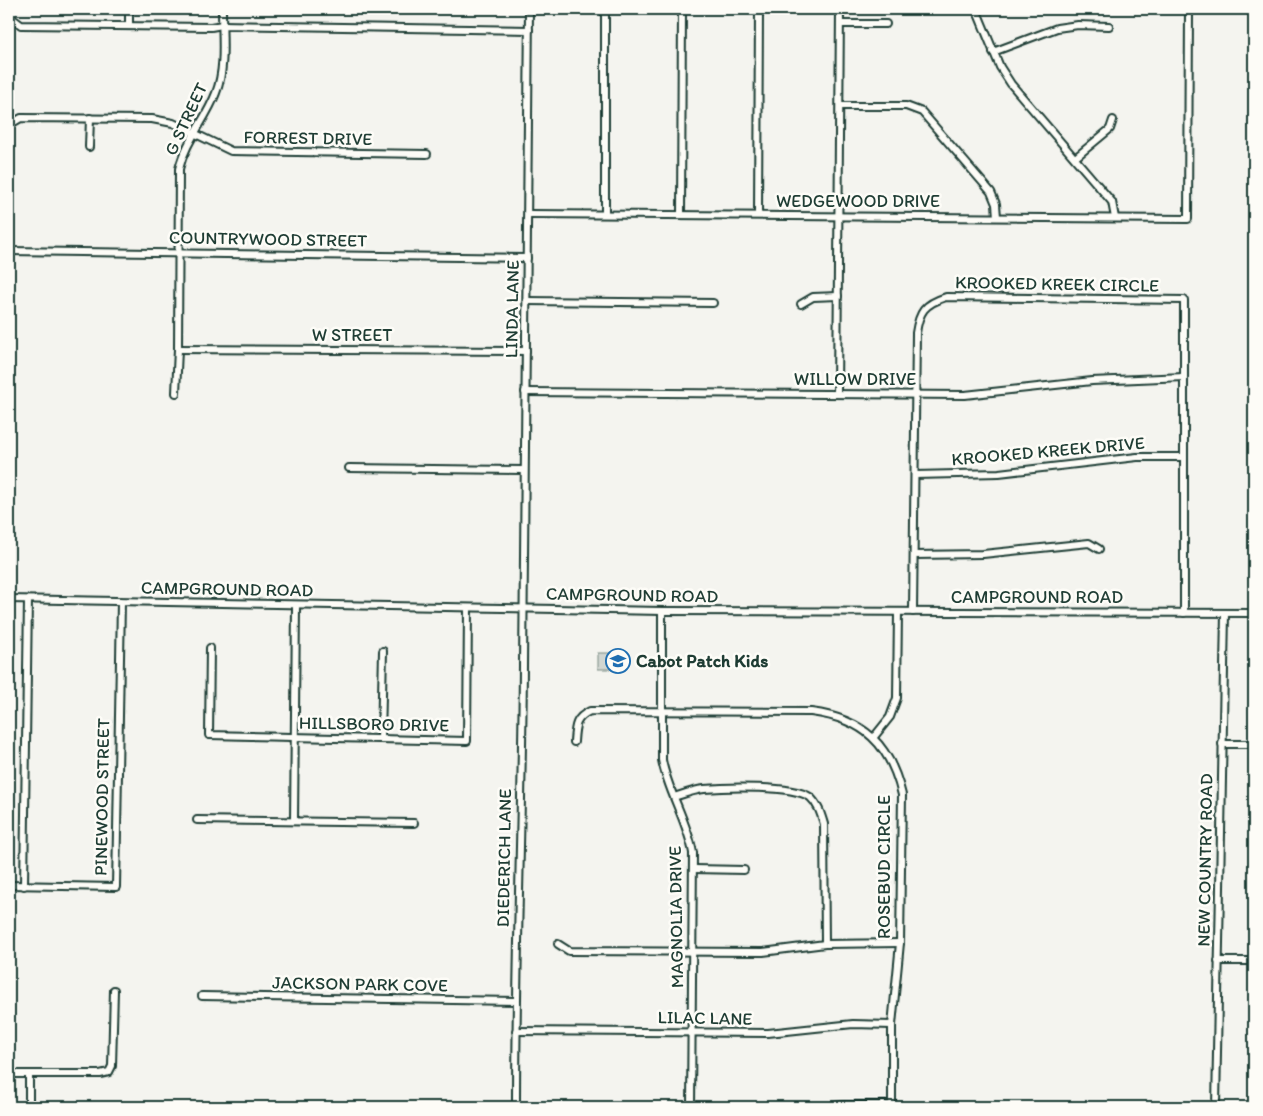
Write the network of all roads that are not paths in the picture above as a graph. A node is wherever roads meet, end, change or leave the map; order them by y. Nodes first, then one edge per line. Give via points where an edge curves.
1 (129, 9) edge
2 (222, 9) edge
3 (529, 9) edge
4 (605, 9) edge
5 (682, 9) edge
6 (759, 9) edge
7 (840, 9) edge
8 (976, 9) edge
9 (1189, 9) edge
10 (9, 16) edge
11 (840, 24) junction
12 (886, 24) dead end
13 (222, 25) junction
14 (129, 26) junction
15 (1110, 26) dead end
16 (529, 30) junction
17 (993, 52) junction
18 (840, 106) junction
19 (90, 118) junction
20 (1113, 120) dead end
21 (9, 125) edge
22 (193, 133) junction
23 (89, 146) dead end
24 (426, 154) dead end
25 (1075, 158) junction
26 (529, 214) junction
27 (605, 214) junction
28 (681, 215) junction
29 (758, 216) junction
30 (838, 216) junction
31 (997, 217) junction
32 (1115, 218) junction
33 (9, 251) edge
34 (178, 252) junction
35 (527, 258) junction
36 (838, 296) junction
37 (526, 301) junction
38 (713, 302) dead end
39 (800, 304) dead end
40 (178, 349) junction
41 (526, 351) junction
42 (1184, 377) junction
43 (526, 392) junction
44 (176, 393) dead end
45 (837, 394) junction
46 (916, 394) junction
47 (1184, 456) junction
48 (349, 468) dead end
49 (523, 470) junction
50 (915, 475) junction
51 (1099, 548) dead end
52 (914, 555) junction
53 (9, 599) edge
54 (28, 600) junction
55 (121, 602) junction
56 (296, 606) junction
57 (468, 608) junction
58 (522, 609) junction
59 (662, 611) junction
60 (898, 612) junction
61 (913, 612) junction
62 (1184, 613) junction
63 (1254, 613) edge
64 (1225, 614) junction
65 (210, 648) dead end
66 (383, 651) dead end
67 (660, 712) junction
68 (295, 737) junction
69 (874, 737) junction
70 (381, 739) junction
71 (574, 742) dead end
72 (1222, 744) junction
73 (1254, 744) edge
74 (674, 797) junction
75 (197, 820) dead end
76 (294, 821) junction
77 (414, 823) dead end
78 (694, 869) junction
79 (744, 870) dead end
80 (9, 885) edge
81 (24, 886) junction
82 (900, 943) junction
83 (558, 944) dead end
84 (825, 944) junction
85 (693, 951) junction
86 (1218, 961) junction
87 (1254, 961) edge
88 (114, 990) dead end
89 (202, 996) dead end
90 (516, 1001) junction
91 (892, 1025) junction
92 (516, 1031) junction
93 (691, 1032) junction
94 (9, 1074) edge
95 (29, 1074) junction
96 (892, 1106) edge
97 (29, 1107) edge
98 (516, 1107) edge
99 (691, 1107) edge
100 (823, 1107) edge
101 (1216, 1107) edge

1 - 14 street
2 - 13 street, G STREET
3 - 16 street, LINDA LANE
4 - 27 street
5 - 28 street
6 - 29 street
7 - 11 street
8 - 17 street
9 - 32 street, WEDGEWOOD DRIVE via 1188,219
10 - 14 street via 21,25
11 - 12 street
11 - 18 street
13 - 14 street
13 - 16 street
13 - 22 street, G STREET via 221,77 216,94
15 - 17 street via 1057,28
16 - 26 street, LINDA LANE
17 - 25 street via 1011,84
18 - 30 street
18 - 31 street via 906,106 922,112 991,192
19 - 21 street, FORREST DRIVE via 21,118
19 - 22 street, FORREST DRIVE via 162,120
19 - 23 street
20 - 25 street via 1110,129
22 - 24 street, FORREST DRIVE via 231,151
22 - 34 street, G STREET via 179,169
25 - 32 street via 1112,202
26 - 27 street, WEDGEWOOD DRIVE
26 - 35 street, LINDA LANE
27 - 28 street, WEDGEWOOD DRIVE
28 - 29 street, WEDGEWOOD DRIVE
29 - 30 street, WEDGEWOOD DRIVE
30 - 31 street, WEDGEWOOD DRIVE
30 - 36 street
31 - 32 street, WEDGEWOOD DRIVE
33 - 34 street, COUNTRYWOOD STREET
34 - 35 street, COUNTRYWOOD STREET
34 - 40 street, G STREET
35 - 37 street, LINDA LANE
36 - 39 street via 813,297
36 - 45 street
37 - 38 street
37 - 41 street, LINDA LANE
40 - 41 street, W STREET
40 - 44 street, G STREET
41 - 43 street, LINDA LANE
42 - 46 street, WILLOW DRIVE via 1092,381 972,395
42 - 46 street, KROOKED KREEK CIRCLE via 1184,300 946,298 928,305 919,315
42 - 47 street, KROOKED KREEK CIRCLE
43 - 45 street, WILLOW DRIVE
43 - 49 street, LINDA LANE
45 - 46 street, WILLOW DRIVE
46 - 50 street, KROOKED KREEK CIRCLE
47 - 50 street, KROOKED KREEK DRIVE via 1137,457 999,473
47 - 62 street, KROOKED KREEK CIRCLE
48 - 49 street
49 - 58 street, LINDA LANE
50 - 52 street, KROOKED KREEK CIRCLE
51 - 52 street via 1089,543 983,554
52 - 61 street, KROOKED KREEK CIRCLE
53 - 54 street, CAMPGROUND ROAD
54 - 55 street, CAMPGROUND ROAD
54 - 81 street
55 - 56 street, CAMPGROUND ROAD
55 - 81 street, PINEWOOD STREET via 116,887
56 - 57 street, CAMPGROUND ROAD
56 - 68 street
57 - 58 street, CAMPGROUND ROAD
57 - 70 street, HILLSBORO DRIVE via 467,741
58 - 59 street, CAMPGROUND ROAD
58 - 90 street, DIEDERICH LANE
59 - 60 street, CAMPGROUND ROAD
59 - 67 street, MAGNOLIA DRIVE
60 - 61 street, CAMPGROUND ROAD
60 - 69 street via 897,698 890,718
61 - 62 street, CAMPGROUND ROAD
62 - 64 street, CAMPGROUND ROAD
63 - 64 street, CAMPGROUND ROAD
64 - 72 street, NEW COUNTRY ROAD
65 - 68 street, HILLSBORO DRIVE via 209,735
66 - 70 street
67 - 69 street via 811,712 844,718
67 - 71 street via 590,711 580,716 575,724
67 - 74 street, MAGNOLIA DRIVE via 662,760
68 - 70 street, HILLSBORO DRIVE
68 - 76 street
69 - 82 street, ROSEBUD CIRCLE via 889,757 902,795
72 - 73 street
72 - 86 street, NEW COUNTRY ROAD
74 - 78 street, MAGNOLIA DRIVE via 690,836
74 - 84 street via 702,789 772,789 796,791 810,798 820,810 824,824
75 - 76 street
76 - 77 street
78 - 79 street
78 - 85 street, MAGNOLIA DRIVE
80 - 81 street, PINEWOOD STREET
82 - 84 street
82 - 91 street, ROSEBUD CIRCLE
83 - 85 street via 569,951
84 - 85 street via 763,952
85 - 93 street, MAGNOLIA DRIVE
86 - 87 street
86 - 101 street, NEW COUNTRY ROAD
88 - 95 street via 112,1066 109,1072
89 - 90 street, JACKSON PARK COVE
90 - 92 street, DIEDERICH LANE
91 - 93 street, LILAC LANE via 853,1024 768,1033
91 - 96 street, ROSEBUD CIRCLE
92 - 93 street, LILAC LANE
92 - 98 street, DIEDERICH LANE
93 - 99 street, MAGNOLIA DRIVE
94 - 95 street
95 - 97 street
96 - 100 street

